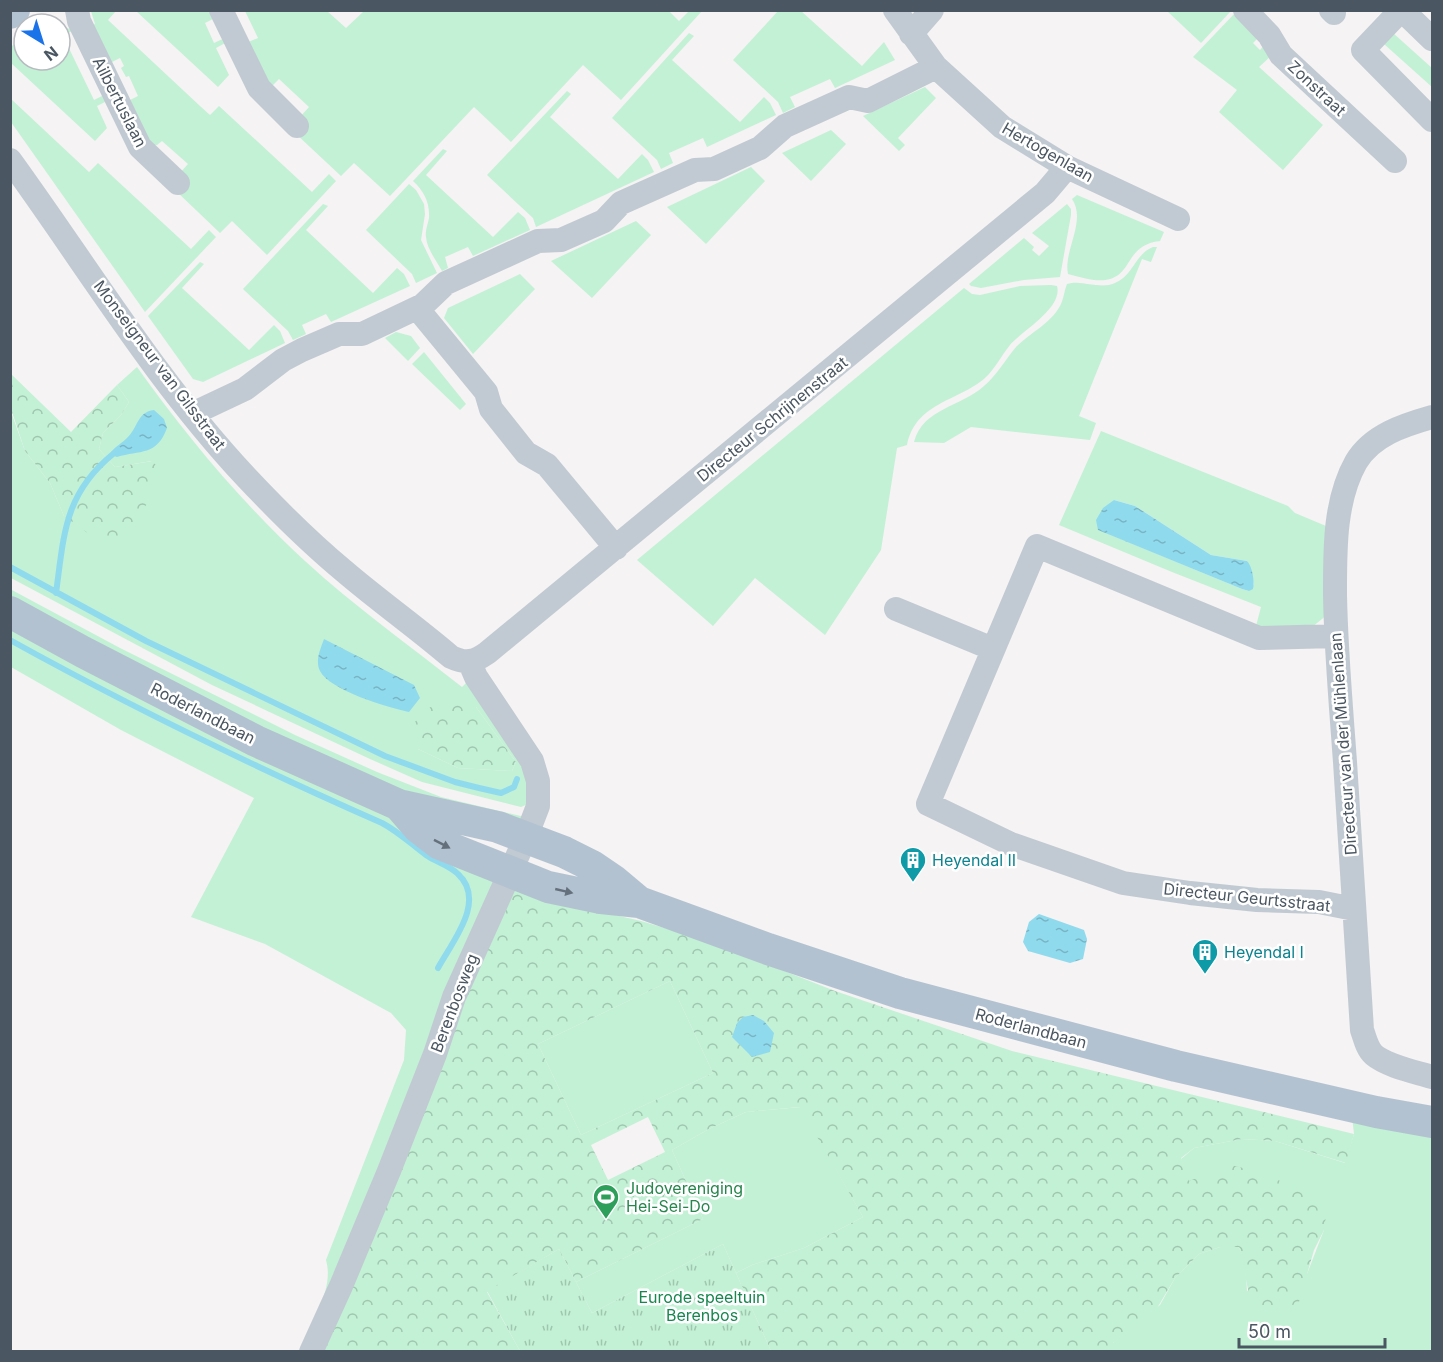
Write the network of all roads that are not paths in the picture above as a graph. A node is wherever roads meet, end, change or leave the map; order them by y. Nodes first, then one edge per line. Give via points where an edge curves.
1 (77, 10) edge
2 (221, 10) edge
3 (896, 10) edge
4 (932, 10) edge
5 (1245, 10) edge
6 (1401, 10) edge
7 (911, 34) junction
8 (1432, 39) edge
9 (936, 67) junction
10 (1432, 120) edge
11 (297, 126) dead end
12 (10, 160) edge
13 (1395, 161) dead end
14 (1067, 167) junction
15 (178, 183) dead end
16 (1178, 219) dead end
17 (417, 308) junction
18 (192, 414) junction
19 (1432, 417) edge
20 (616, 548) junction
21 (896, 609) dead end
22 (10, 612) edge
23 (1335, 636) junction
24 (993, 650) junction
25 (470, 663) junction
26 (399, 805) junction
27 (526, 837) junction
28 (509, 873) junction
29 (639, 902) junction
30 (1354, 909) junction
31 (1432, 1077) edge
32 (1432, 1122) edge
33 (311, 1352) edge

1 - 15 street, Ailbertuslaan via 140,147
2 - 11 street via 259,88
3 - 7 street, Hertogenlaan
4 - 7 street
5 - 13 street, Zonstraat via 1269,35 1281,55
6 - 8 street
6 - 10 street via 1363,50
7 - 9 street, Hertogenlaan
9 - 14 street, Hertogenlaan via 1002,127
9 - 17 street via 868,101 849,97 785,126 760,148 714,169 694,170 621,203 604,221 561,240 538,241 446,283
12 - 18 street, Monseigneur van Gilsstraat
14 - 16 street, Hertogenlaan
14 - 20 street, Directeur Schrijnenstraat via 1045,193
17 - 18 street via 362,334 339,334 302,350 245,389
17 - 20 street via 486,392 491,409 526,453 547,465
18 - 25 street, Monseigneur van Gilsstraat via 244,475 345,572 451,657
19 - 23 street, Directeur van der Mühlenlaan via 1385,434 1365,449 1356,462 1339,520
20 - 25 street, Directeur Schrijnenstraat
21 - 24 street
22 - 26 main road, Roderlandbaan via 256,741
23 - 24 street, Directeur Geurtsstraat via 1259,638 1036,546
23 - 30 street, Directeur van der Mühlenlaan
24 - 30 street, Directeur Geurtsstraat via 928,804 1011,844 1123,883 1257,900 1319,902
25 - 27 street, Berenbosweg via 536,769 538,806
26 - 27 main road, Roderlandbaan
26 -> 28 main road, Roderlandbaan via 440,844
27 - 28 street, Berenbosweg
27 - 29 main road, Roderlandbaan via 592,866
28 -> 29 main road, Roderlandbaan via 568,892
28 - 33 street, Berenbosweg via 454,997 389,1171
29 - 32 main road, Roderlandbaan via 900,993 1176,1066
30 - 31 street, Directeur van der Mühlenlaan via 1366,1044 1374,1055 1388,1063

